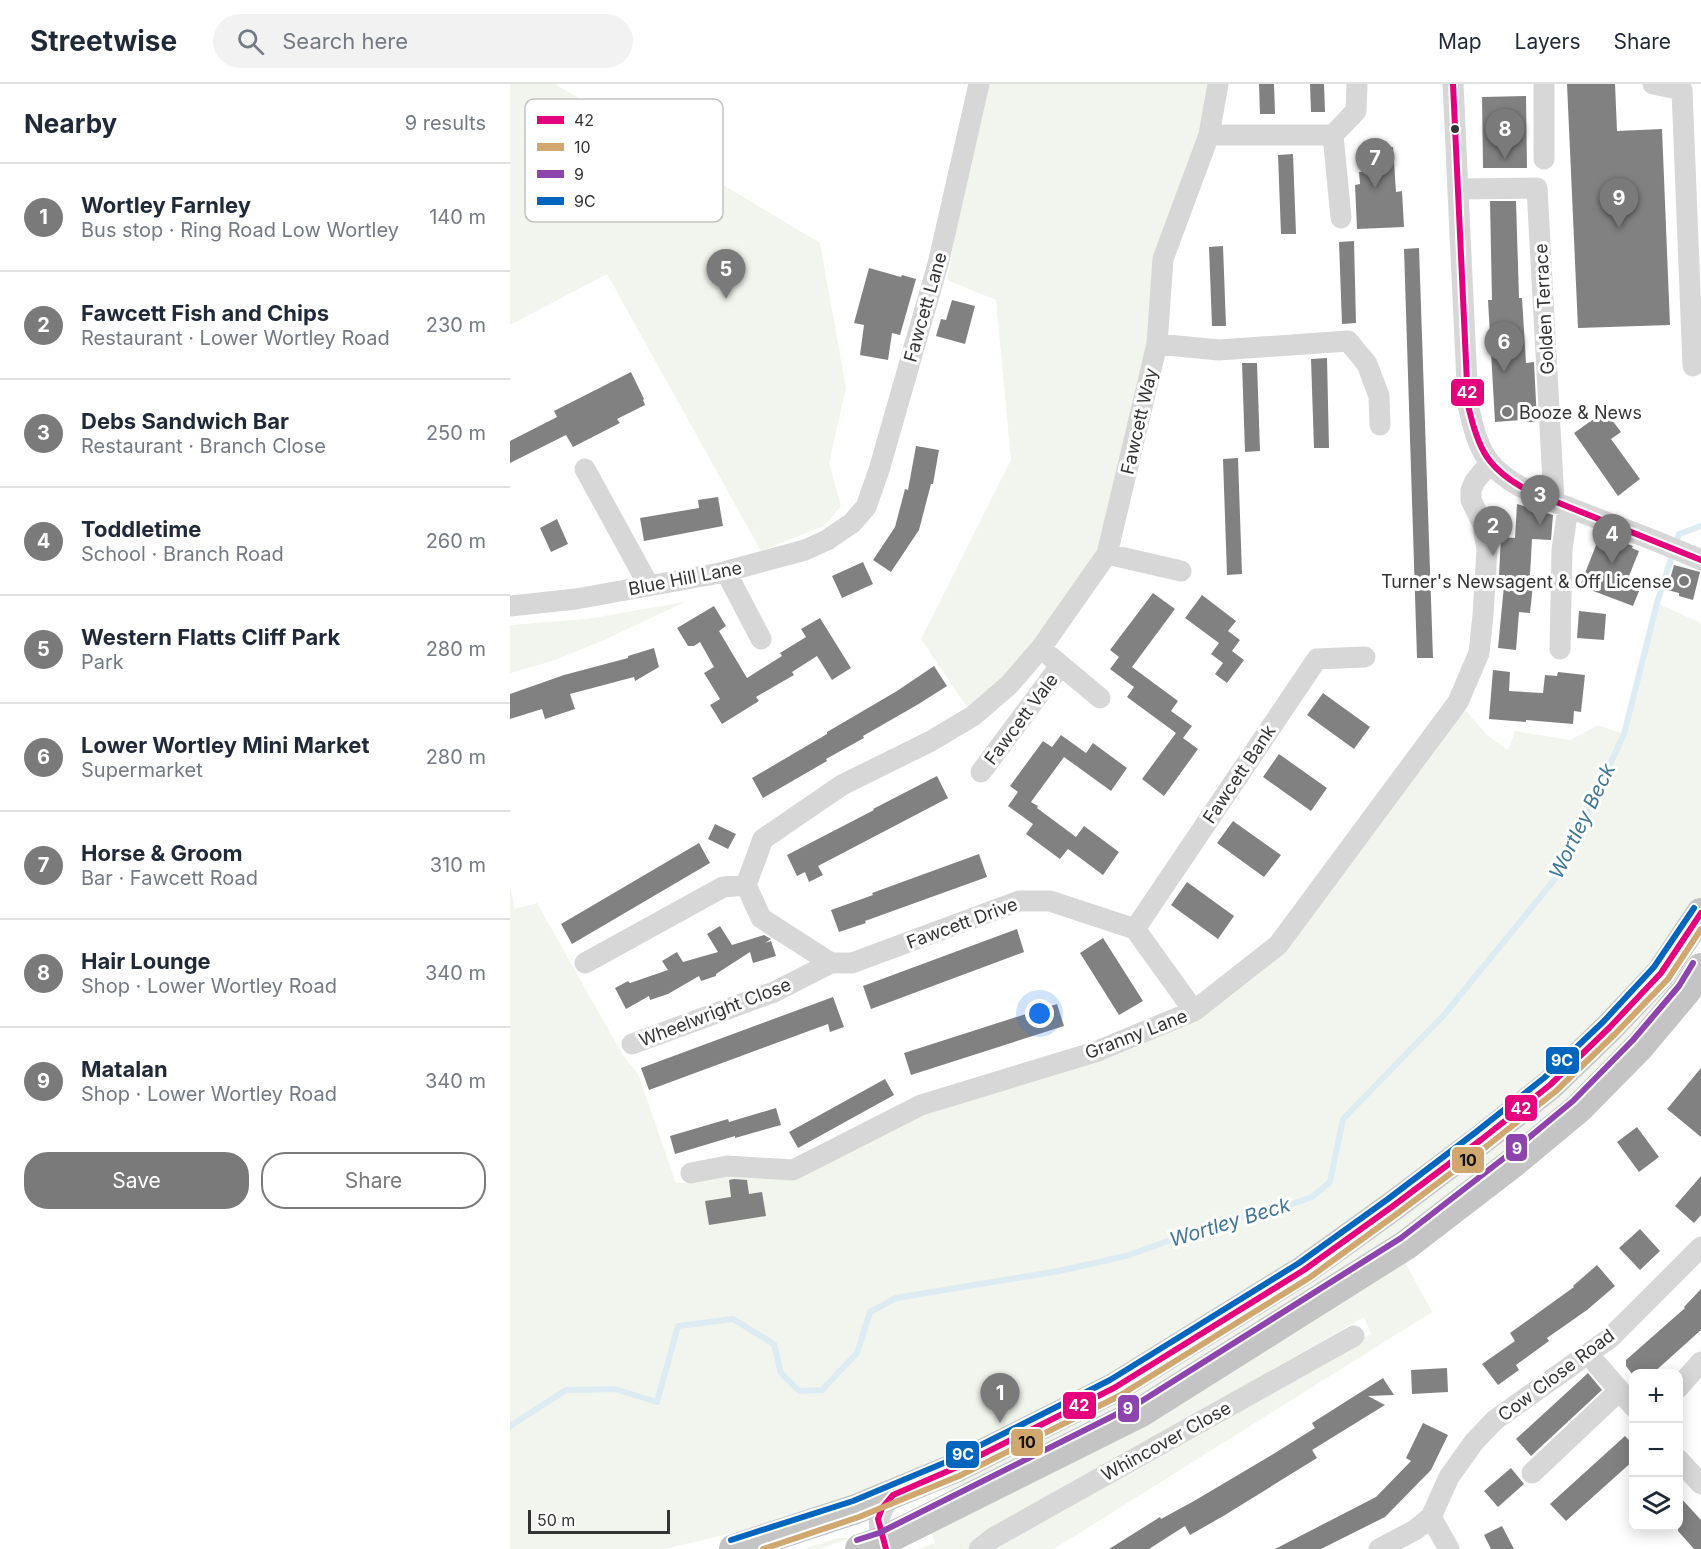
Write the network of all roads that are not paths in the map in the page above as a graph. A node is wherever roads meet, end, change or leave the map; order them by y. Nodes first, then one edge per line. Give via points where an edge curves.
1 (979, 84) edge
2 (1218, 84) edge
3 (1357, 84) edge
4 (1453, 84) edge
5 (1544, 84) edge
6 (1653, 84) edge
7 (1209, 135) junction
8 (1333, 135) junction
9 (1544, 159) dead end
10 (1458, 189) junction
11 (1341, 218) dead end
12 (1157, 344) junction
13 (1693, 366) dead end
14 (1380, 425) dead end
15 (1490, 463) junction
16 (585, 469) dead end
17 (1561, 504) junction
18 (852, 523) joint
19 (1107, 554) junction
20 (1701, 560) edge
21 (1181, 571) dead end
22 (726, 572) junction
23 (649, 586) junction
24 (510, 606) edge
25 (761, 639) dead end
26 (1041, 648) junction
27 (1560, 649) dead end
28 (1365, 657) dead end
29 (1060, 666) junction
30 (1100, 698) dead end
31 (981, 772) dead end
32 (746, 885) junction
33 (1701, 912) edge
34 (1135, 928) junction
35 (585, 963) dead end
36 (831, 963) junction
37 (1701, 968) edge
38 (1194, 1011) junction
39 (632, 1044) dead end
40 (691, 1173) dead end
41 (1701, 1247) edge
42 (1354, 1336) dead end
43 (1588, 1354) junction
44 (1701, 1362) edge
45 (1683, 1382) edge
46 (1619, 1391) junction
47 (1629, 1402) edge
48 (1683, 1463) edge
49 (1532, 1473) dead end
50 (1698, 1475) edge
51 (892, 1495) junction
52 (1431, 1517) junction
53 (822, 1520) junction
54 (876, 1546) edge
55 (734, 1549) edge
56 (979, 1549) edge
57 (1378, 1549) edge
58 (1449, 1549) edge

1 - 18 street, Fawcett Lane via 929,297 866,507
2 - 7 street, Fawcett Way
3 - 8 street via 1356,111
4 - 10 street
5 - 9 street
6 - 13 street via 1682,90
7 - 8 street
7 - 12 street, Fawcett Way via 1163,259
8 - 11 street
10 - 15 street via 1468,405 1481,450
10 - 17 street, Golden Terrace via 1537,188
12 - 14 street via 1219,350 1348,341 1367,364 1379,396
12 - 19 street, Fawcett Way
15 - 17 street via 1516,485
15 - 38 street, Granny Lane via 1471,490 1487,550 1484,605 1479,653 1458,702 1278,945
16 - 23 street
17 - 20 street
17 - 27 street, Golden Terrace
18 - 22 street, Blue Hill Lane via 805,550
19 - 21 street
19 - 26 street, Fawcett Way
22 - 23 street, Blue Hill Lane
22 - 25 street
23 - 24 street, Blue Hill Lane
26 - 29 street, Fawcett Vale
26 - 32 street, Fawcett Way via 1009,685 973,716 842,785 763,839
28 - 34 street, Fawcett Bank via 1317,659
29 - 30 street, Fawcett Vale
29 - 31 street, Fawcett Vale
32 - 35 street via 723,887
32 - 36 street via 762,918
33 - 51 highway via 1661,974 1558,1077 1393,1206 1304,1270 1114,1388 955,1468
34 - 36 street, Fawcett Drive via 1050,901 1019,901 852,963
34 - 38 street
36 - 39 street, Wheelwright Close via 774,992
37 - 54 highway via 1640,1046 1579,1108 1406,1245 1141,1412
38 - 40 street, Granny Lane via 1095,1052 921,1105 793,1170 727,1166
41 - 43 street, Cow Close Road via 1610,1338
42 - 56 street, Whincover Close
43 - 46 street
43 - 52 street, Cow Close Road via 1495,1420 1449,1477
44 - 45 street
46 - 47 street
46 - 49 street
48 - 50 street
51 - 53 highway
51 - 54 street via 878,1519
52 - 57 street
52 - 58 street
53 - 54 highway via 862,1530
53 - 55 highway

